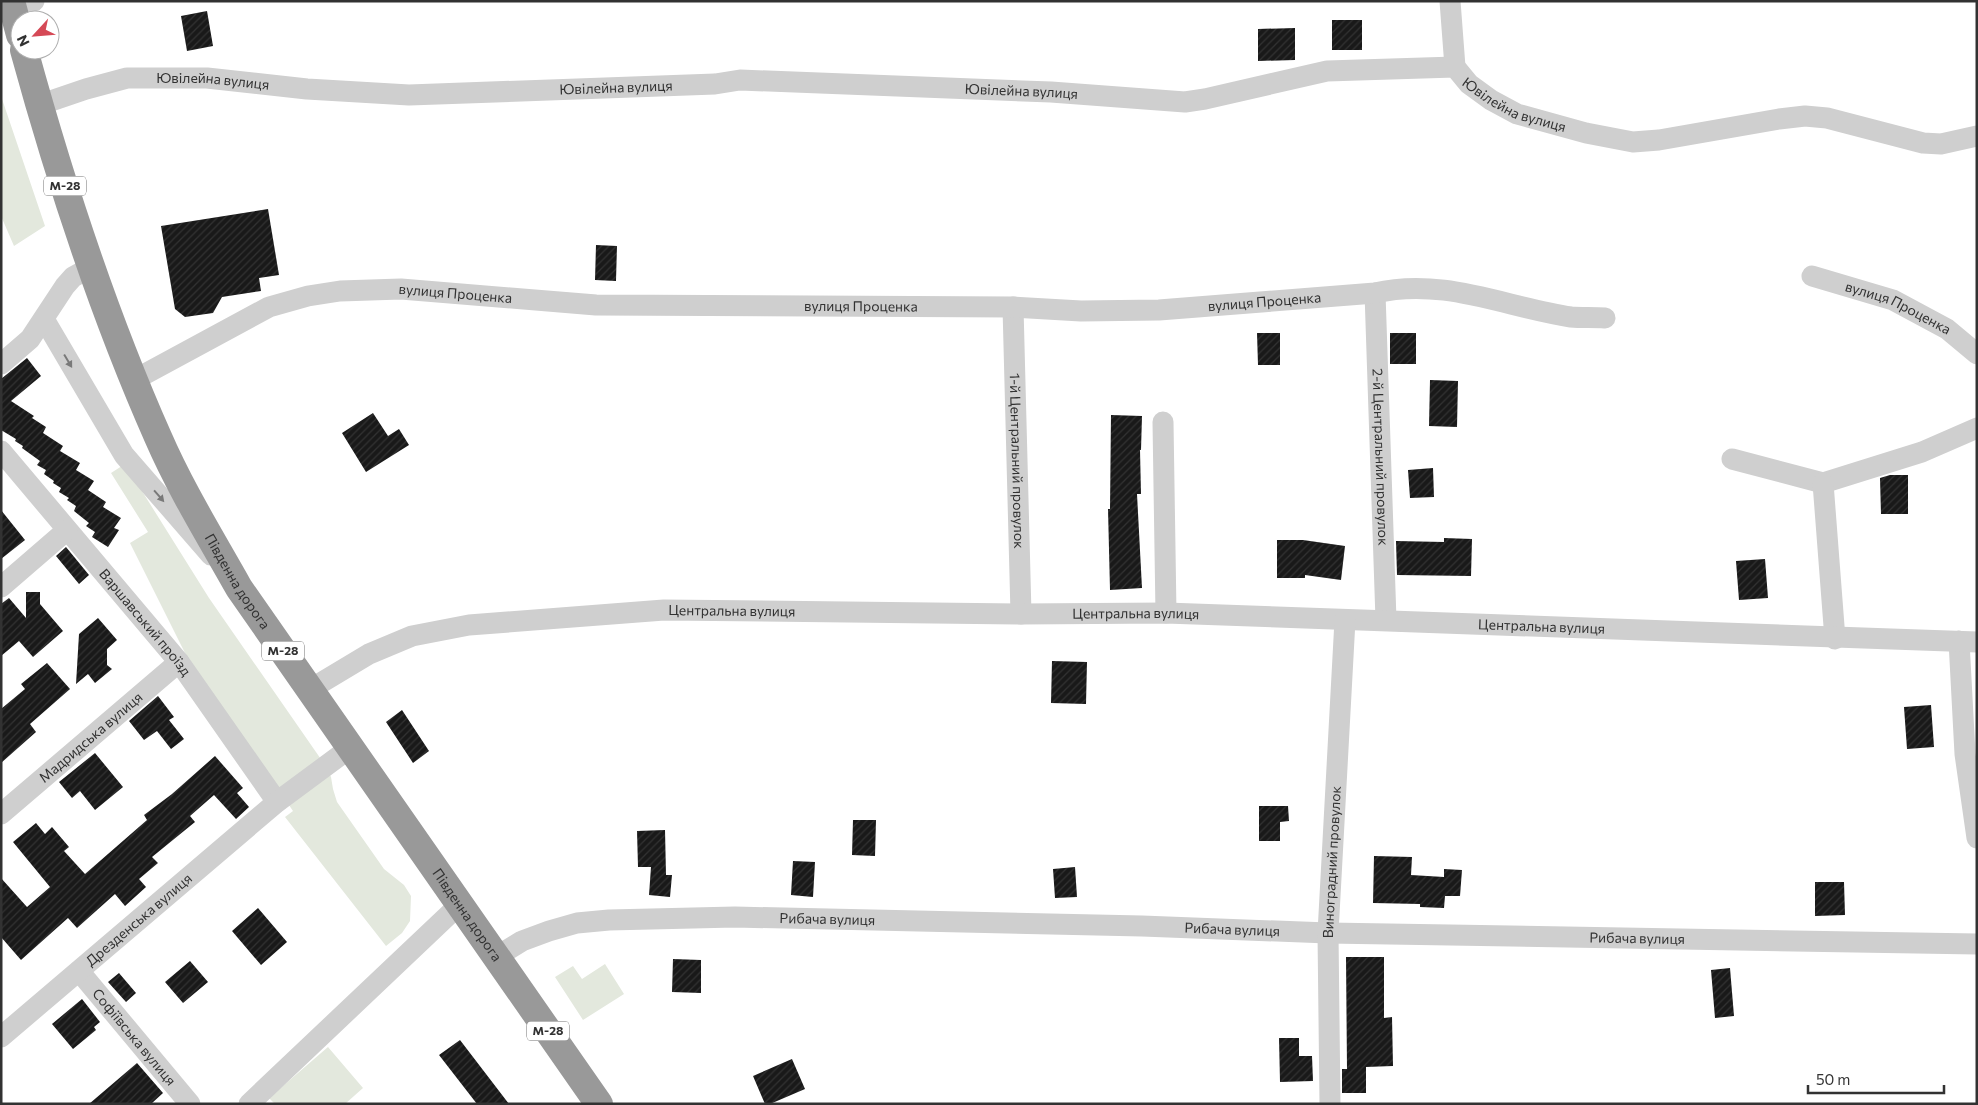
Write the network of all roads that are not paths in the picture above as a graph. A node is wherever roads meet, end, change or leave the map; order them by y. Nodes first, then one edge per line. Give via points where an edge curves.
1 (1450, 1) edge
2 (27, 60) edge
3 (1455, 67) junction
4 (39, 105) junction
5 (1977, 136) edge
6 (91, 267) junction
7 (1812, 276) dead end
8 (1375, 294) junction
9 (1013, 308) junction
10 (1605, 318) dead end
11 (44, 320) junction
12 (1977, 354) edge
13 (3, 358) edge
14 (134, 380) junction
15 (1163, 422) dead end
16 (1977, 428) edge
17 (1, 451) edge
18 (1732, 459) dead end
19 (1824, 483) junction
20 (67, 530) junction
21 (1, 587) edge
22 (239, 588) junction
23 (1022, 614) junction
24 (1166, 614) junction
25 (1345, 620) junction
26 (1386, 620) junction
27 (1834, 639) junction
28 (1968, 642) edge
29 (179, 662) junction
30 (310, 690) junction
31 (350, 748) junction
32 (277, 802) junction
33 (1, 814) edge
34 (1977, 838) edge
35 (459, 905) junction
36 (1328, 933) junction
37 (1977, 944) edge
38 (496, 957) junction
39 (79, 971) junction
40 (1, 1037) edge
41 (190, 1104) edge
42 (249, 1104) edge
43 (599, 1104) edge
44 (1330, 1104) edge

1 - 3 street
2 - 4 highway, Південна дорога / М-28
3 - 4 street, Ювілейна вулиця via 1327,71 1185,102 1051,92 740,80 715,84 409,95 198,78 127,78
3 - 5 street, Ювілейна вулиця via 1469,84 1517,114 1633,142 1804,116 1827,118 1923,143 1941,144
4 - 6 highway, Південна дорога / М-28
6 - 11 street via 73,277 65,286
6 - 14 highway, Південна дорога / М-28
7 - 12 street, вулиця Проценка via 1893,300 1947,329
8 - 9 street, вулиця Проценка via 1159,310
8 - 10 street, вулиця Проценка via 1396,289 1453,290 1571,317
8 - 26 street, 2-й Центральний провулок
9 - 14 street, вулиця Проценка via 596,305 401,289 340,291 269,307
9 - 23 street, 1-й Центральний провулок
11 - 13 street via 30,339
11 -> 22 street via 124,455
14 - 22 highway, Південна дорога / М-28 via 158,439 191,505
15 - 24 street
16 - 19 street via 1922,452
17 - 20 street, Варшавський проїзд
18 - 19 street
19 - 27 street
20 - 21 street
20 - 29 street, Варшавський проїзд
22 - 30 highway, Південна дорога / М-28
23 - 24 street, Центральна вулиця
23 - 30 street, Центральна вулиця via 664,610 469,626 412,636 369,654
24 - 25 street, Центральна вулиця
25 - 26 street, Центральна вулиця
25 - 36 street, Виноградний провулок
26 - 27 street, Центральна вулиця
27 - 28 street, Центральна вулиця
28 - 34 street via 1965,754
29 - 32 street, Варшавський проїзд
29 - 33 street, Мадридська вулиця
30 - 31 highway, Південна дорога / М-28
31 - 32 street, Дрезденська вулиця
31 - 35 highway, Південна дорога / М-28
32 - 39 street, Дрезденська вулиця
35 - 38 highway, Південна дорога / М-28
35 - 42 street
36 - 37 street, Рибача вулиця
36 - 38 street, Рибача вулиця via 735,917 609,920 549,930
36 - 44 street, Виноградний провулок
38 - 43 highway, Південна дорога / М-28
39 - 40 street, Дрезденська вулиця
39 - 41 street, Софіївська вулиця

